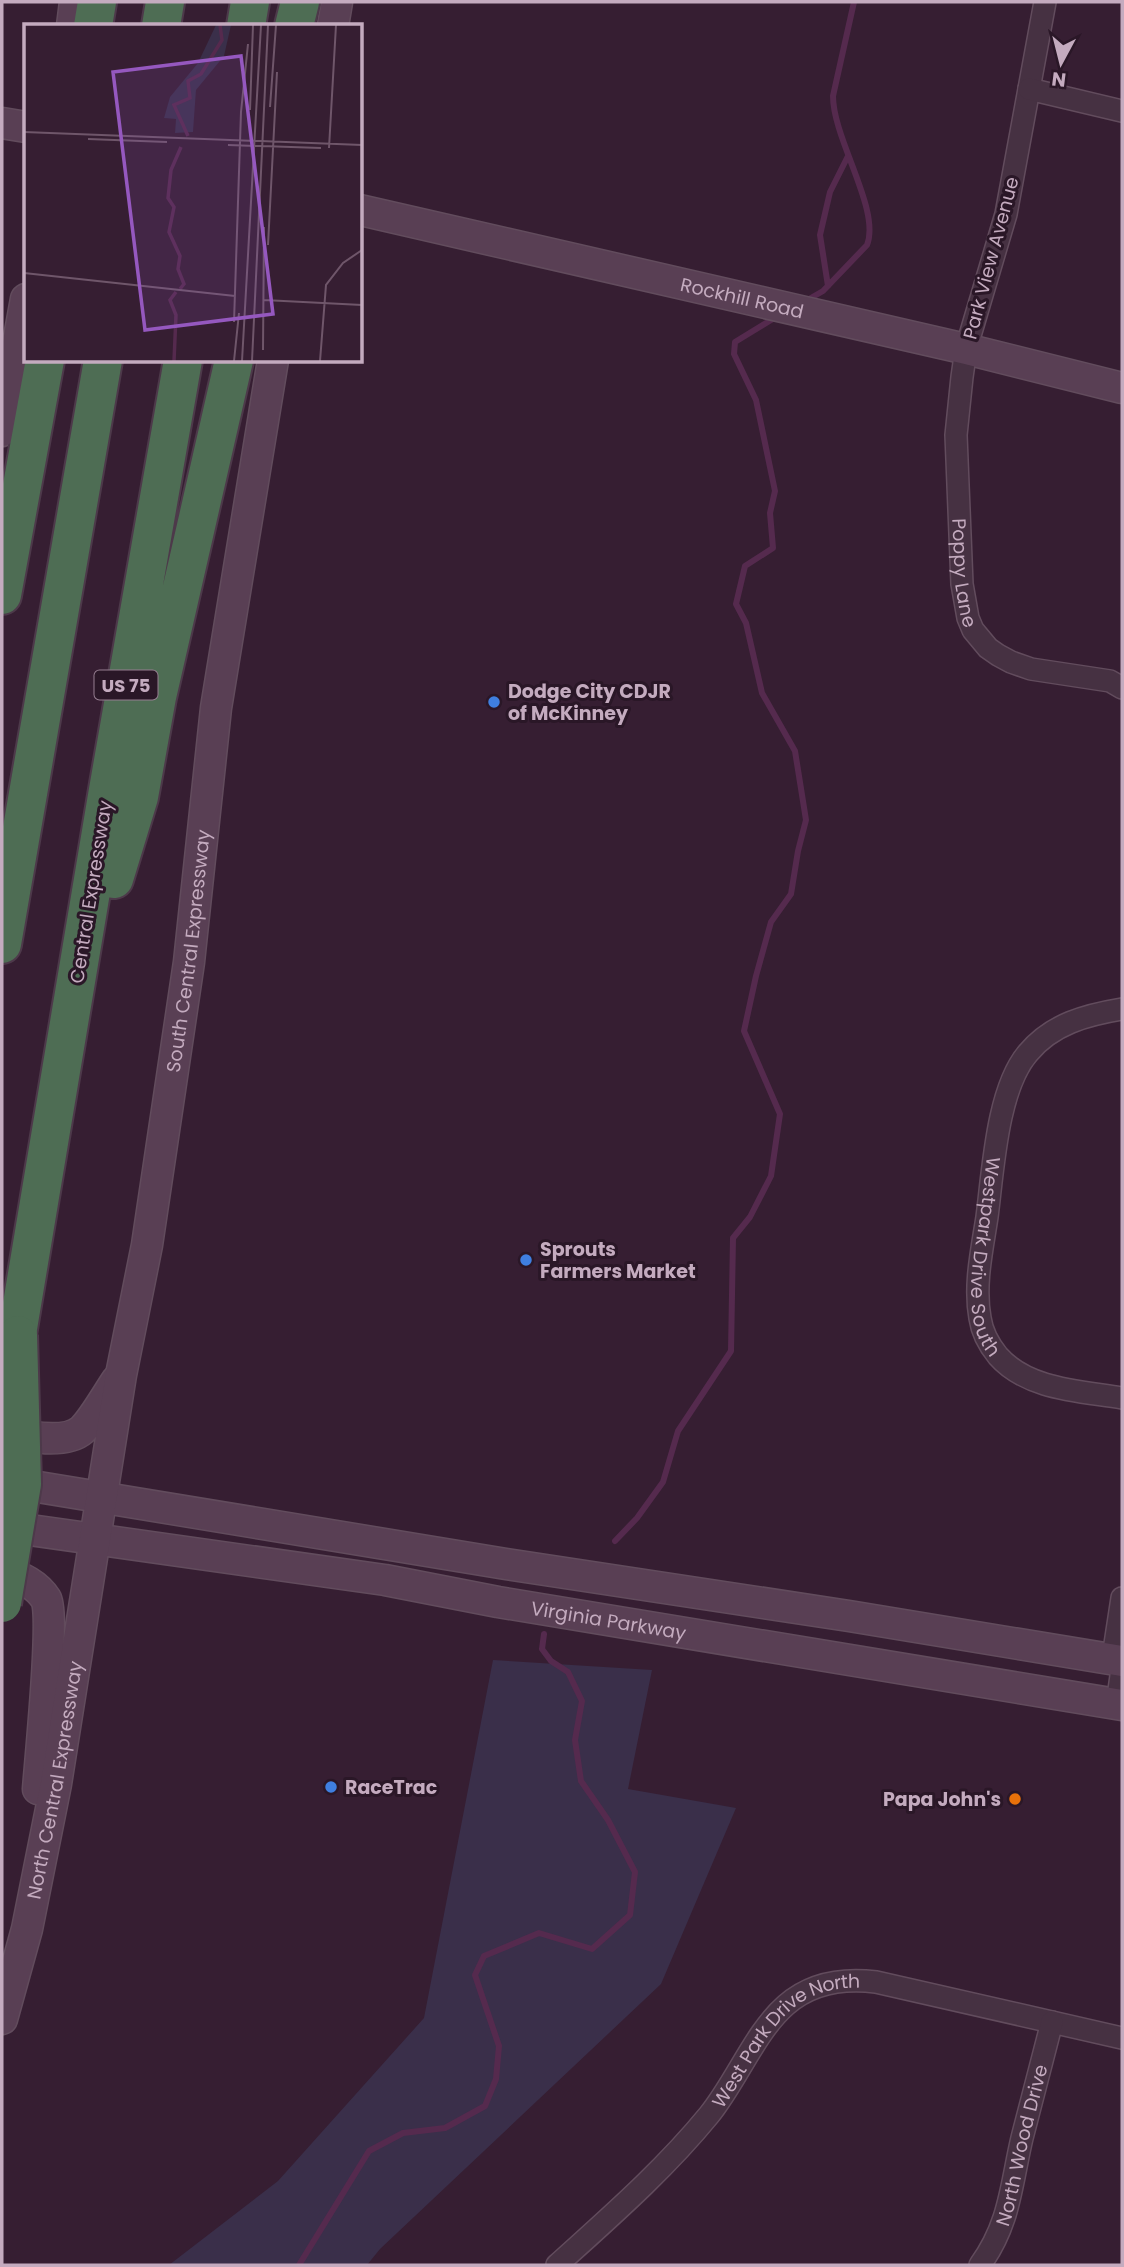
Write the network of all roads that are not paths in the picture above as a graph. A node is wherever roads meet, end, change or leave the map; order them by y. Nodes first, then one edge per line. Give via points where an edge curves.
1 (75, 2) edge
2 (97, 2) edge
3 (165, 2) edge
4 (250, 2) edge
5 (300, 2) edge
6 (337, 2) edge
7 (1045, 2) edge
8 (72, 24) edge
9 (93, 24) edge
10 (161, 24) edge
11 (246, 24) edge
12 (294, 24) edge
13 (333, 24) edge
14 (1029, 89) junction
15 (1122, 111) edge
16 (2, 123) edge
17 (24, 127) edge
18 (362, 210) edge
19 (24, 310) edge
20 (966, 349) junction
21 (45, 362) edge
22 (103, 362) edge
23 (183, 362) edge
24 (234, 362) edge
25 (273, 362) edge
26 (1122, 388) edge
27 (2, 431) edge
28 (2, 596) edge
29 (1122, 688) edge
30 (2, 944) edge
31 (1122, 1009) edge
32 (72, 1011) junction
33 (18, 1335) junction
34 (121, 1375) junction
35 (1122, 1398) edge
36 (2, 1423) edge
37 (2, 1432) edge
38 (2, 1481) edge
39 (101, 1498) junction
40 (2, 1526) edge
41 (94, 1540) junction
42 (2, 1570) edge
43 (1122, 1598) edge
44 (2, 1603) edge
45 (1122, 1660) edge
46 (1122, 1669) edge
47 (1119, 1705) edge
48 (27, 1929) junction
49 (2, 2019) edge
50 (1052, 2022) junction
51 (1122, 2038) edge
52 (557, 2265) edge
53 (980, 2265) edge

1 - 8 main road
2 - 9 highway
3 - 10 highway
4 - 11 highway
5 - 12 highway
6 - 13 main road
7 - 14 street, Park View Avenue
14 - 15 street
14 - 20 street, Park View Avenue via 1006,214
16 - 17 main road
18 - 20 main road, Rockhill Road
19 - 27 main road
20 - 26 main road, Rockhill Road
20 - 29 street, Poppy Lane via 957,460 962,584 973,630 988,648 1011,662 1110,681
21 - 28 highway
22 - 30 highway
23 - 32 highway, Central Expressway / US 75
24 - 32 highway via 157,697 139,797
25 - 34 main road, South Central Expressway via 216,708 189,962 147,1245
31 - 35 street, Westpark Drive South via 1059,1026 1041,1038 1014,1075 997,1138 978,1285 986,1338 1015,1371 1039,1382
32 - 33 highway, Central Expressway / US 75
33 - 36 highway, Central Expressway / US 75, bridge
33 - 44 highway, bridge via 22,1484
34 - 37 main road via 81,1431 32,1438
34 - 39 main road, South Central Expressway
38 - 39 main road, Virginia Parkway
39 - 41 main road, South Central Expressway
39 - 45 main road, Virginia Parkway
40 - 41 main road, Virginia Parkway
41 - 47 main road, Virginia Parkway via 385,1580
41 - 48 main road, North Central Expressway via 56,1784
42 - 48 main road via 33,1584 48,1602 50,1633
43 - 45 street via 1115,1644
46 - 47 street
48 - 49 main road, North Central Expressway
50 - 51 street, West Park Drive North
50 - 52 street, West Park Drive North via 853,1979 816,1987 785,2006 771,2022 729,2088 683,2146
50 - 53 street, North Wood Drive via 1008,2211

